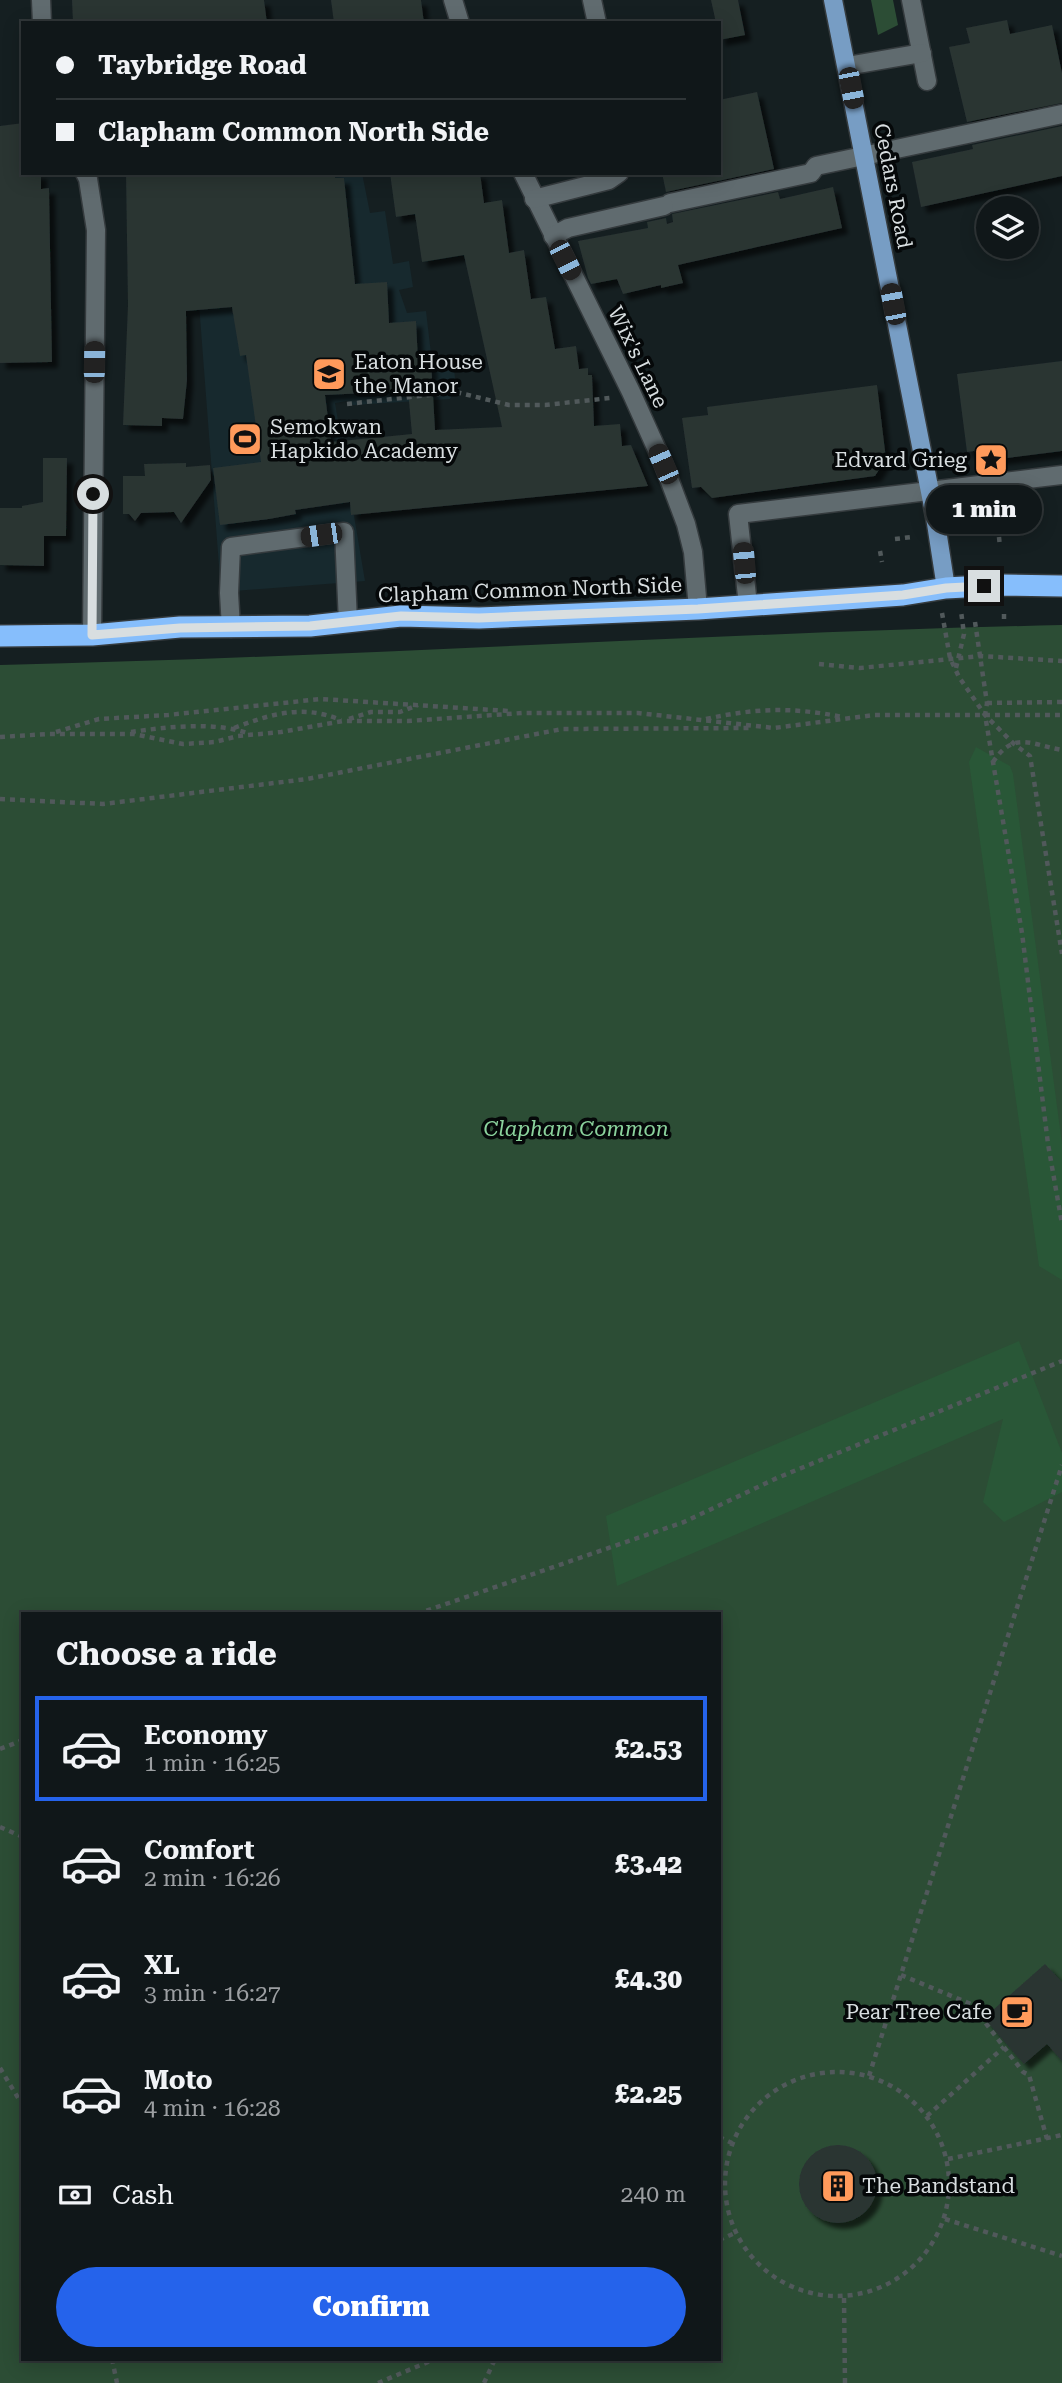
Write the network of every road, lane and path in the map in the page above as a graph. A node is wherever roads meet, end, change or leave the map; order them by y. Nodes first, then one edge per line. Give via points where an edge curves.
1 (41, 0) edge
2 (453, 0) edge
3 (592, 0) edge
4 (833, 0) edge
5 (911, 0) edge
6 (43, 21) edge
7 (459, 21) edge
8 (597, 21) edge
9 (922, 53) junction
10 (846, 66) junction
11 (927, 81) dead end
12 (1062, 114) edge
13 (864, 154) junction
14 (86, 175) edge
15 (524, 175) edge
16 (616, 175) edge
17 (534, 198) junction
18 (553, 236) junction
19 (631, 392) junction
20 (347, 404) dead end
21 (1062, 475) edge
22 (930, 490) junction
23 (976, 531) dead end
24 (969, 532) dead end
25 (912, 537) dead end
26 (999, 537) dead end
27 (895, 538) dead end
28 (1000, 547) dead end
29 (880, 551) dead end
30 (882, 562) dead end
31 (1062, 586) edge
32 (946, 588) junction
33 (748, 605) junction
34 (698, 609) junction
35 (1004, 614) dead end
36 (1004, 621) dead end
37 (348, 622) junction
38 (975, 622) dead end
39 (231, 628) junction
40 (92, 635) junction
41 (0, 636) edge
42 (980, 656) junction
43 (959, 657) junction
44 (950, 658) junction
45 (1062, 661) edge
46 (819, 664) dead end
47 (956, 668) junction
48 (1062, 702) edge
49 (987, 703) junction
50 (420, 704) junction
51 (522, 713) junction
52 (985, 715) junction
53 (1062, 715) edge
54 (846, 718) junction
55 (702, 720) junction
56 (343, 721) junction
57 (234, 727) junction
58 (774, 727) junction
59 (48, 734) junction
60 (116, 734) junction
61 (252, 735) junction
62 (0, 737) edge
63 (1014, 744) junction
64 (1062, 750) edge
65 (993, 762) junction
66 (0, 799) edge
67 (1062, 954) edge
68 (1062, 1224) edge
69 (1062, 1361) edge
70 (1062, 1465) edge
71 (423, 1612) edge
72 (21, 1741) edge
73 (0, 1749) edge
74 (0, 1828) edge
75 (21, 1836) edge
76 (901, 1975) junction
77 (1004, 2047) junction
78 (0, 2067) edge
79 (869, 2076) junction
80 (21, 2103) edge
81 (927, 2116) junction
82 (1062, 2135) edge
83 (721, 2138) edge
84 (1047, 2138) junction
85 (732, 2143) junction
86 (948, 2159) junction
87 (945, 2219) junction
88 (735, 2233) junction
89 (721, 2239) edge
90 (1062, 2256) edge
91 (844, 2298) junction
92 (112, 2361) edge
93 (430, 2361) edge
94 (494, 2361) edge
95 (117, 2383) edge
96 (378, 2383) edge
97 (484, 2383) edge
98 (845, 2383) edge

1 - 6 street
2 - 7 street
3 - 8 street
4 - 10 main road, Cedars Road
5 - 9 street
9 - 10 street
9 - 11 street
10 - 13 main road, Cedars Road
12 - 13 street
13 - 18 street via 816,166 811,173 568,228
13 - 22 main road, Cedars Road
14 - 40 street via 96,230
15 - 17 street, Wix's Lane
16 - 17 street
17 - 18 street, Wix's Lane
18 - 19 street, Wix's Lane
19 - 20 path via 545,405 509,405 456,392
19 - 34 street, Wix's Lane via 686,524 696,568
21 - 22 street
22 - 32 main road, Cedars Road
22 - 33 street via 738,514
23 - 24 path
25 - 27 path
26 - 28 path
29 - 30 path
31 - 32 highway, Clapham Common North Side
32 - 33 highway, Clapham Common North Side
32 - 43 path via 962,612
32 - 44 path via 942,612
33 - 34 highway, Clapham Common North Side
34 - 37 highway, Clapham Common North Side via 479,618 401,616
35 - 36 path
37 - 39 highway, Clapham Common North Side
37 - 39 street via 344,532 231,547
38 - 42 path
39 - 40 highway, Clapham Common North Side
40 - 41 highway, Clapham Common North Side
42 - 43 path
42 - 45 path
42 - 49 path
43 - 44 path
43 - 47 path
44 - 46 path via 860,668
44 - 47 path
47 - 52 path
48 - 49 path
49 - 52 path
50 - 51 path
50 - 56 path via 400,712 371,712
50 - 59 path via 321,699 99,719
51 - 55 path via 638,713
51 - 56 path
52 - 53 path
52 - 54 path
52 - 63 path
52 - 65 path
54 - 55 path via 810,711 747,710
54 - 58 path
55 - 58 path
56 - 57 path via 321,712 274,713
56 - 61 path
57 - 60 path
57 - 61 path
58 - 66 path via 562,729 293,781 103,804
59 - 60 path
59 - 62 path
60 - 61 path via 183,744
63 - 64 path via 1032,741
63 - 65 path via 1001,750
63 - 67 path via 1030,756
65 - 68 path
69 - 71 path via 777,1478 684,1522
70 - 76 path
72 - 73 path
74 - 75 path
76 - 77 path via 971,2004
76 - 79 path
77 - 81 path
77 - 84 path via 1030,2075
78 - 80 path
79 - 81 path via 899,2090
79 - 85 path via 824,2072 787,2083 758,2103
81 - 86 path
82 - 84 path
83 - 85 path
84 - 86 path
85 - 88 path via 725,2200
86 - 87 path
87 - 90 path
87 - 91 path via 922,2259 892,2283
88 - 89 path
88 - 91 path via 755,2262 783,2283 816,2295
91 - 98 path
92 - 95 path
93 - 96 path
94 - 97 path

